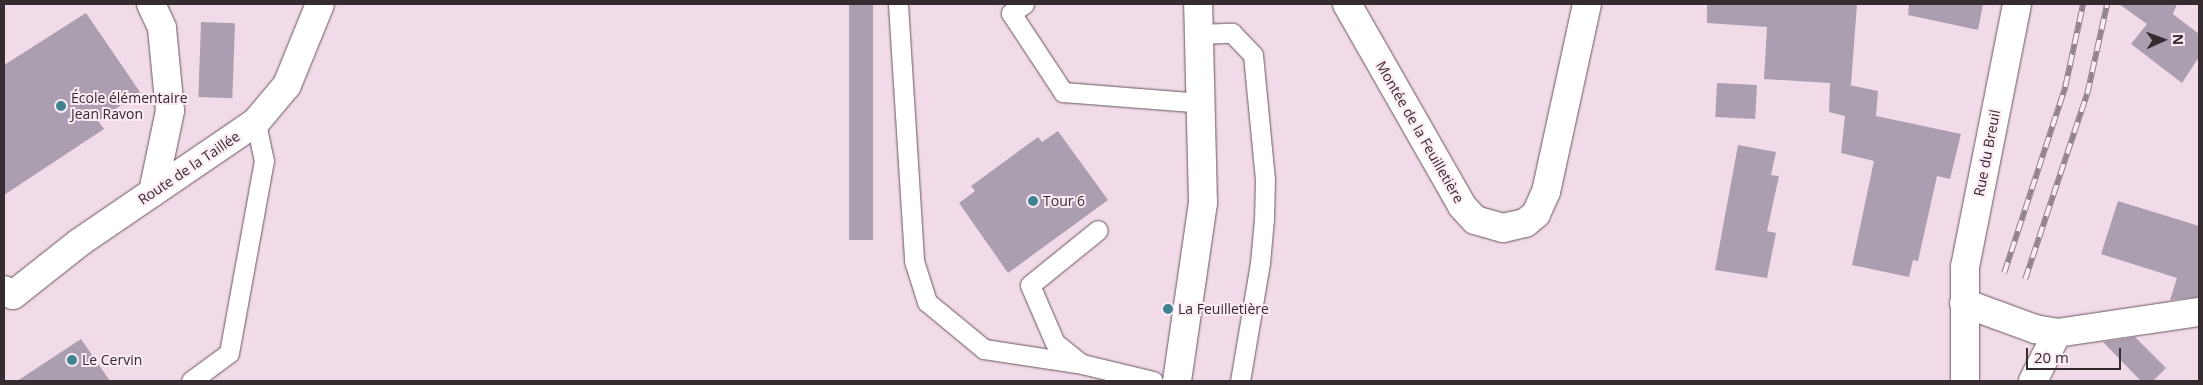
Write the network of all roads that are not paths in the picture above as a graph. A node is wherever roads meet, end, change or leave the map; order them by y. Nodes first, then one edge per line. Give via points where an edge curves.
1 (151, 4) edge
2 (320, 4) edge
3 (898, 4) edge
4 (1024, 4) edge
5 (1198, 4) edge
6 (1347, 4) edge
7 (1586, 4) edge
8 (2016, 4) edge
9 (1197, 34) junction
10 (1202, 103) junction
11 (256, 122) junction
12 (153, 192) junction
13 (1098, 230) dead end
14 (7, 296) edge
15 (1964, 303) junction
16 (2199, 312) edge
17 (2057, 334) junction
18 (1082, 364) junction
19 (191, 381) edge
20 (1153, 381) edge
21 (1177, 381) edge
22 (1240, 381) edge
23 (1965, 381) edge
24 (2033, 381) edge

1 - 12 street via 162,28 170,111
2 - 11 street, Route de la Taillée via 288,85
3 - 18 lane via 914,261 927,302 984,349
4 - 10 lane via 1012,13 1063,92
5 - 9 street
6 - 7 street, Montée de la Feuilletière via 1462,206 1475,220 1503,228 1525,223 1536,214 1546,192
8 - 15 street, Rue du Breuil via 1965,268
9 - 10 street
9 - 22 lane via 1232,33 1253,55 1265,179 1264,219
10 - 21 street via 1203,203
11 - 12 street, Route de la Taillée
11 - 19 lane via 264,161 229,353
12 - 14 street, Route de la Taillée
13 - 18 lane via 1030,285 1054,343
15 - 17 street
15 - 23 street, Rue du Breuil
16 - 17 street
17 - 24 street
18 - 20 lane

